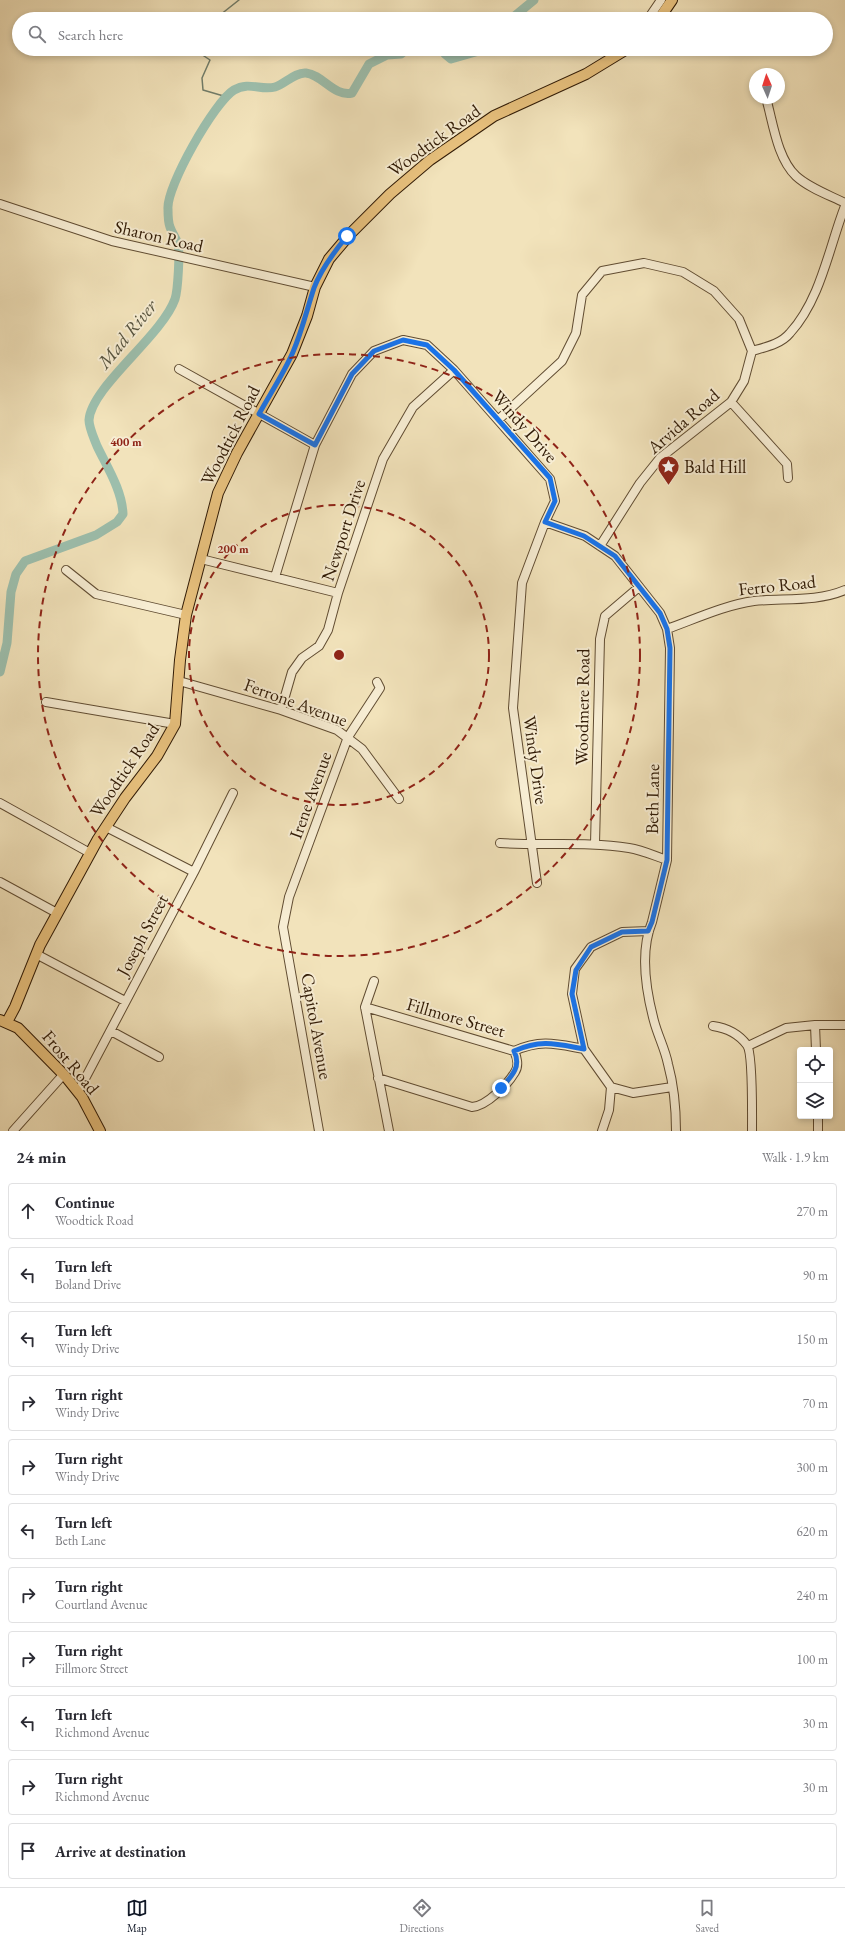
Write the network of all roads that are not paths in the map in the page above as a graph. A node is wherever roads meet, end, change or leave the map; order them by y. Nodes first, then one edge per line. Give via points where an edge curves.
1 (661, 0) edge
2 (672, 0) edge
3 (653, 12) edge
4 (663, 12) edge
5 (616, 56) edge
6 (768, 104) edge
7 (845, 203) edge
8 (0, 204) edge
9 (845, 206) edge
10 (315, 287) junction
11 (752, 352) junction
12 (178, 368) dead end
13 (454, 370) junction
14 (731, 402) junction
15 (259, 414) junction
16 (498, 420) junction
17 (315, 445) junction
18 (788, 478) dead end
19 (545, 522) junction
20 (600, 546) junction
21 (201, 559) junction
22 (66, 570) dead end
23 (275, 577) junction
24 (640, 587) junction
25 (845, 590) edge
26 (338, 593) junction
27 (186, 615) junction
28 (667, 629) junction
29 (179, 681) junction
30 (377, 682) dead end
31 (46, 702) dead end
32 (281, 710) junction
33 (175, 724) junction
34 (348, 737) junction
35 (234, 793) dead end
36 (399, 799) dead end
37 (0, 803) edge
38 (106, 826) junction
39 (500, 843) dead end
40 (595, 844) junction
41 (532, 846) junction
42 (90, 854) junction
43 (667, 860) junction
44 (194, 872) junction
45 (0, 882) edge
46 (537, 883) dead end
47 (57, 914) junction
48 (282, 927) joint
49 (648, 931) junction
50 (36, 954) junction
51 (374, 981) dead end
52 (125, 1002) junction
53 (365, 1007) junction
54 (3, 1021) edge
55 (845, 1024) edge
56 (815, 1025) junction
57 (713, 1026) dead end
58 (111, 1031) junction
59 (748, 1046) junction
60 (816, 1047) edge
61 (584, 1049) junction
62 (514, 1051) junction
63 (159, 1057) dead end
64 (63, 1074) junction
65 (378, 1078) junction
66 (611, 1087) junction
67 (672, 1087) junction
68 (78, 1092) junction
69 (818, 1119) edge
70 (13, 1131) edge
71 (100, 1131) edge
72 (319, 1131) edge
73 (389, 1131) edge
74 (602, 1131) edge
75 (676, 1131) edge
76 (752, 1131) edge
77 (818, 1131) edge

1 - 3 street
2 - 4 main road
5 - 10 main road, Woodtick Road via 586,74 494,116 430,160 351,232 329,259
6 - 7 street via 787,166 797,176
8 - 10 street, Sharon Road via 91,236
9 - 11 street via 819,283 805,311 790,334 774,345
10 - 15 main road, Woodtick Road via 292,354
11 - 14 street, Arvida Road via 744,381
11 - 16 street via 739,319 714,291 683,272 644,263 602,271 582,295 576,333 562,362
12 - 15 street
13 - 16 street, Windy Drive
13 - 17 street, Windy Drive via 427,345 403,340 374,351 352,374
13 - 26 street, Newport Drive via 413,407 383,459
14 - 18 street via 787,464
14 - 20 street, Arvida Road via 660,458 640,483
15 - 17 street
15 - 21 main road, Woodtick Road via 218,493
16 - 19 street, Windy Drive via 550,478 555,501
17 - 23 street, Windy Drive
19 - 20 street, Beth Lane via 584,536
19 - 41 street, Windy Drive via 522,584 513,708
20 - 24 street, Beth Lane via 615,556
21 - 23 street
21 - 27 main road, Woodtick Road
22 - 27 street via 96,594
23 - 26 street
24 - 28 street, Beth Lane via 660,613
24 - 40 street, Woodmere Road via 605,616 600,639
25 - 28 street, Ferro Road via 832,596 735,605
26 - 32 street, Newport Drive via 328,630 319,646 302,658 292,672
27 - 29 main road, Woodtick Road
28 - 43 street, Beth Lane via 670,648
29 - 32 street, Ferrone Avenue
29 - 33 main road, Woodtick Road
30 - 34 street, Irene Avenue via 380,688
31 - 33 street
32 - 34 street, Ferrone Avenue via 337,730
33 - 38 main road, Woodtick Road via 157,756
34 - 36 street, Ferrone Avenue via 362,749
34 - 48 street, Irene Avenue via 289,897
35 - 44 street, Joseph Street
37 - 42 street
38 - 42 main road, Woodtick Road
38 - 44 street
39 - 41 street
40 - 41 street
40 - 43 street via 630,848
41 - 46 street, Windy Drive
42 - 47 main road, Woodtick Road
43 - 49 street, Beth Lane
44 - 52 street, Joseph Street
45 - 47 street
47 - 50 main road, Woodtick Road
48 - 72 street, Capitol Avenue
49 - 61 street via 622,932 591,947 576,970 572,994
49 - 67 street, Beth Lane via 647,986 654,1022 669,1065
50 - 52 street
50 - 54 main road, Woodtick Road via 15,1007
51 - 53 street
52 - 58 street, Joseph Street
53 - 62 street, Fillmore Street
53 - 65 street
54 - 64 main road, Frost Road via 18,1028
55 - 56 street
56 - 59 street via 786,1028
56 - 60 street
57 - 59 street via 734,1032
58 - 63 street
58 - 68 street, Joseph Street
59 - 76 street
61 - 62 street, Fillmore Street via 545,1042 529,1044
61 - 66 street
62 - 65 street via 517,1056 516,1071 496,1094 479,1106 472,1107
64 - 68 main road, Frost Road
64 - 70 street
65 - 73 street
66 - 67 street via 633,1093
66 - 74 street via 609,1110
67 - 75 street, Beth Lane
68 - 71 main road, Frost Road
69 - 77 street

